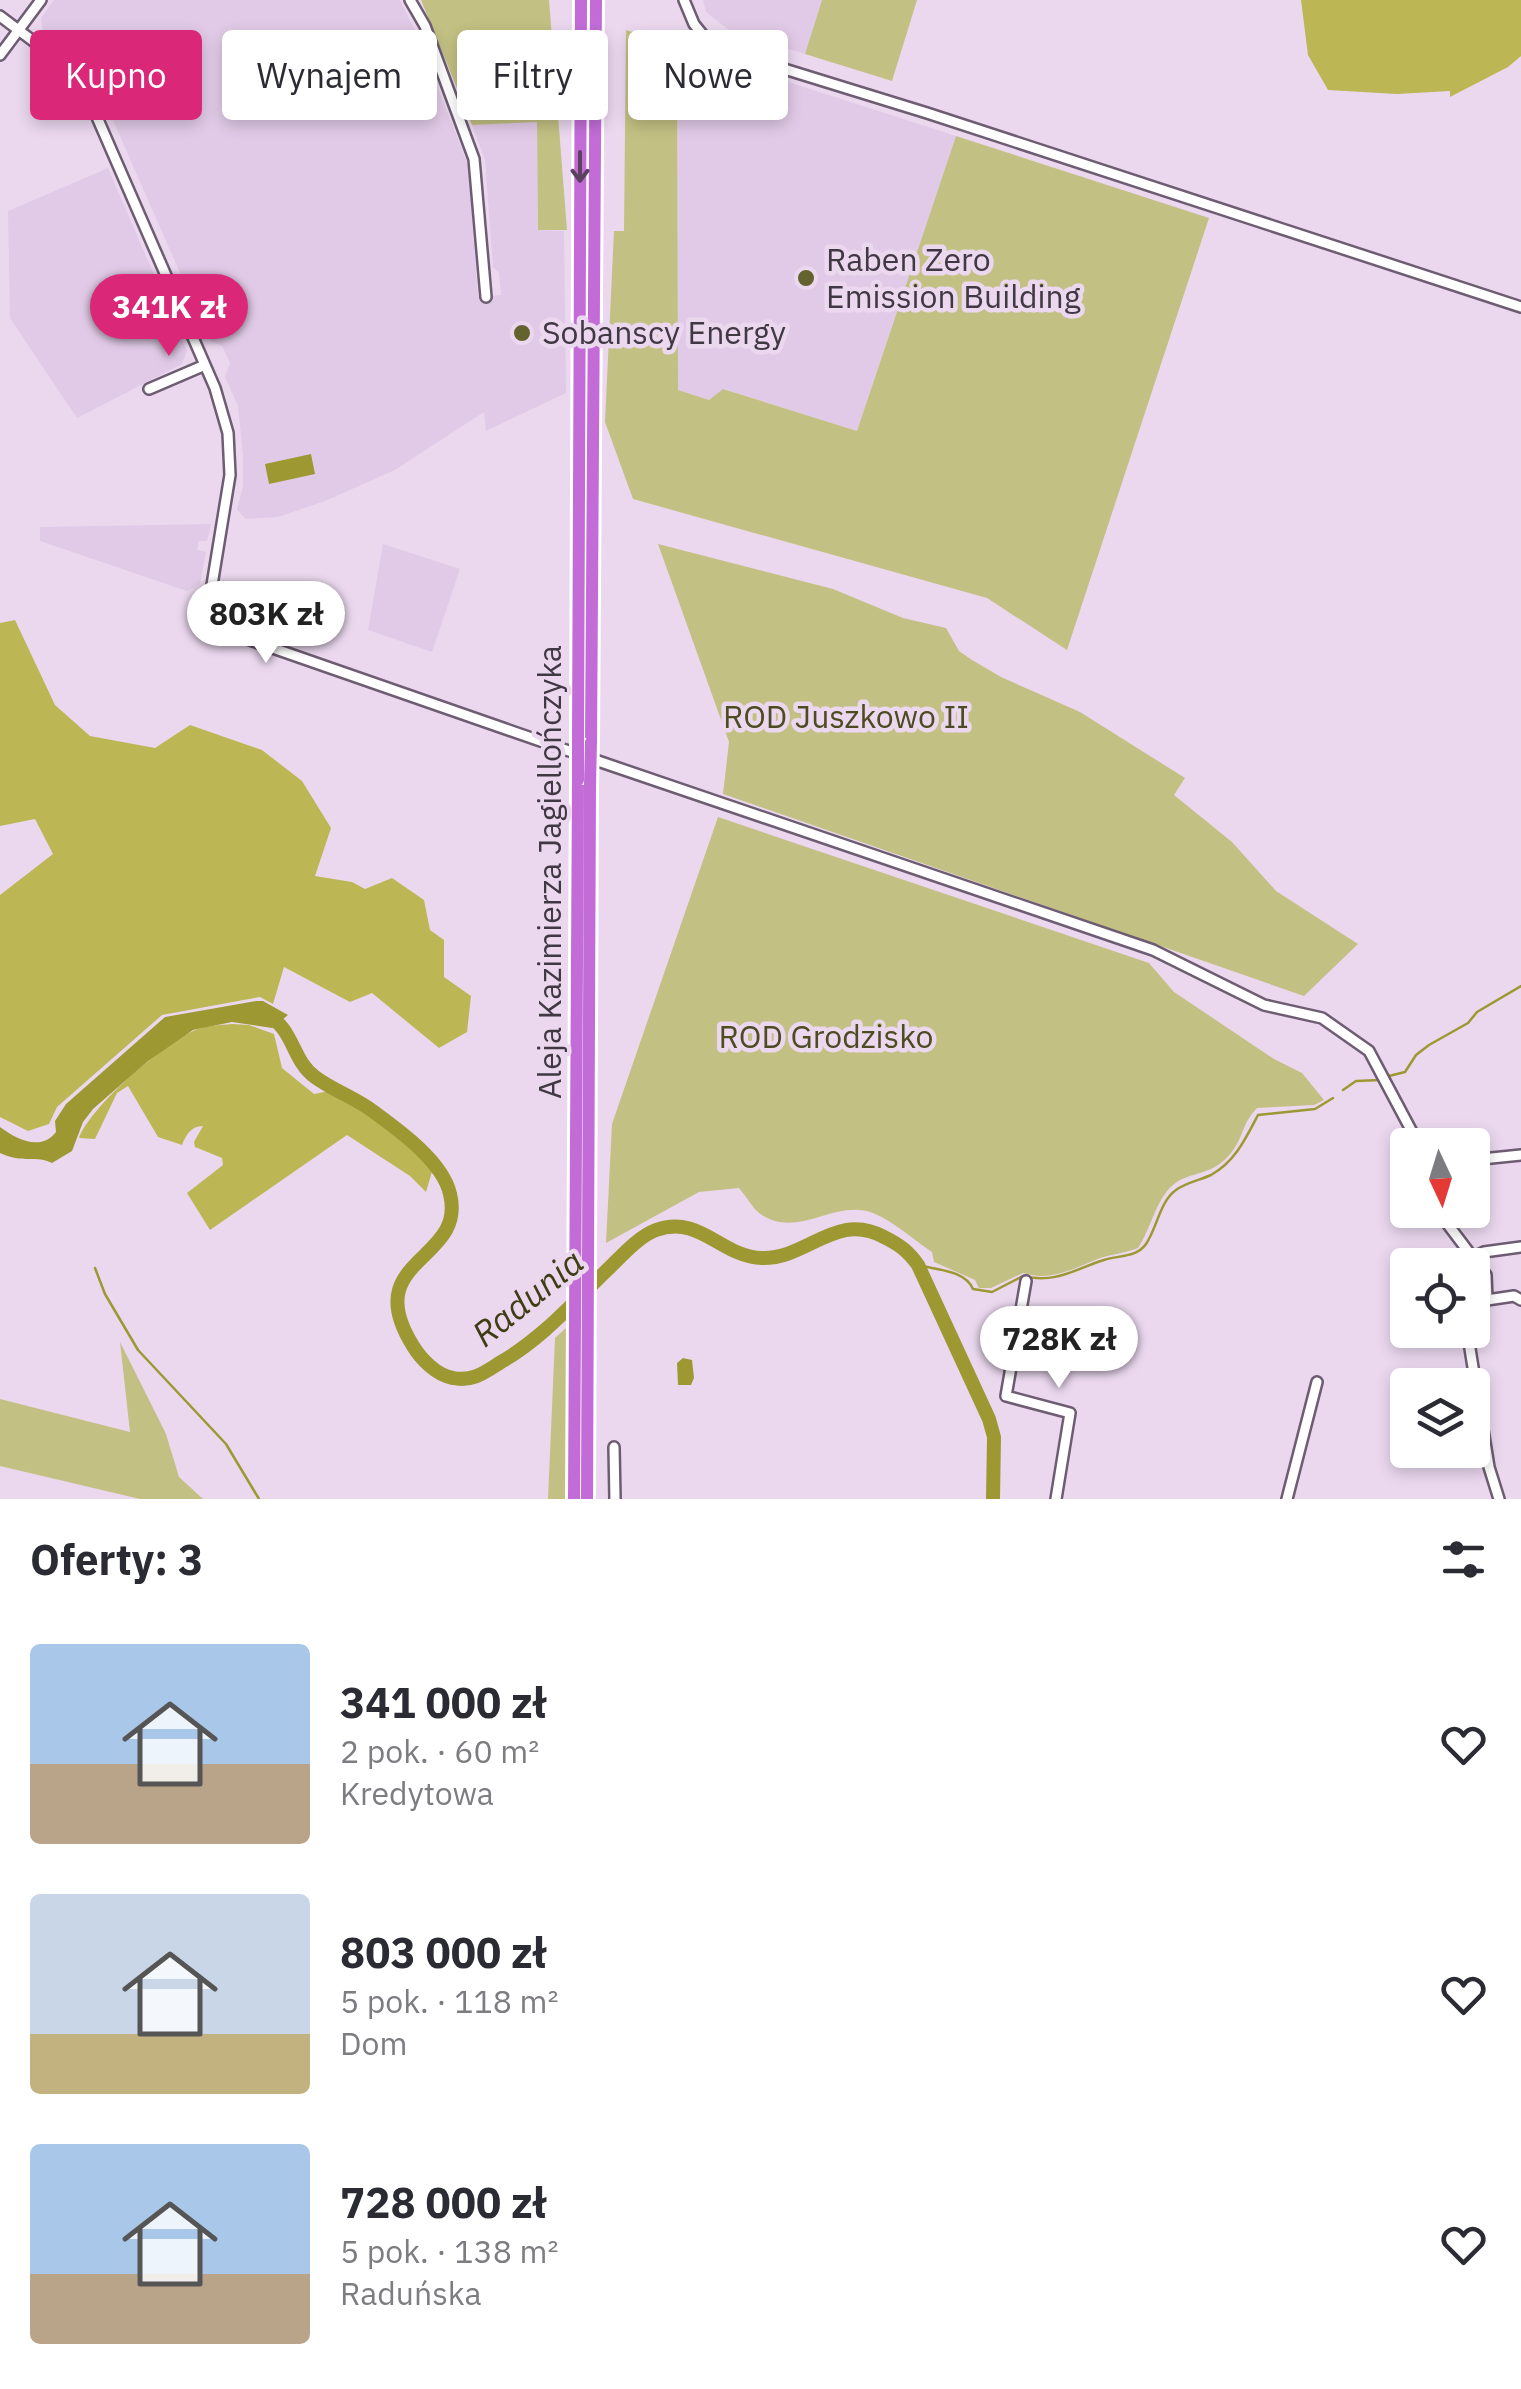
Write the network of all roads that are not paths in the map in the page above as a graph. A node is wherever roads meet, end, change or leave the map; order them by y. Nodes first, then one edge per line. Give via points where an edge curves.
1 (41, 0) edge
2 (410, 0) edge
3 (581, 0) edge
4 (596, 0) edge
5 (684, 0) edge
6 (0, 16) edge
7 (18, 30) junction
8 (0, 55) edge
9 (587, 244) junction
10 (486, 296) dead end
11 (1521, 307) edge
12 (205, 365) junction
13 (149, 388) dead end
14 (569, 751) dead end
15 (598, 760) dead end
16 (584, 783) junction
17 (1410, 1128) edge
18 (1521, 1155) edge
19 (1490, 1158) edge
20 (1448, 1228) edge
21 (1465, 1248) edge
22 (1521, 1248) edge
23 (1490, 1251) edge
24 (1026, 1281) dead end
25 (1490, 1300) edge
26 (1521, 1300) edge
27 (582, 1321) junction
28 (1317, 1382) dead end
29 (614, 1448) dead end
30 (1489, 1468) edge
31 (574, 1499) edge
32 (586, 1499) edge
33 (616, 1499) edge
34 (1056, 1499) edge
35 (1287, 1499) edge
36 (1499, 1499) edge

1 - 7 street
2 - 10 street via 474,159
3 -> 9 highway
4 - 9 highway
5 - 11 street via 708,40 742,56
6 - 7 street
7 - 8 street
7 - 12 street via 83,85
9 - 16 highway, Aleja Kazimierza Jagiellończyka, bridge
12 - 13 street
12 - 14 street via 225,420 230,459 212,584 241,636
15 - 17 street via 1153,950 1264,1004 1322,1018 1369,1051
16 - 27 highway, Aleja Kazimierza Jagiellończyka via 589,1264
16 - 27 highway, Aleja Kazimierza Jagiellończyka via 576,1275
18 - 19 street
20 - 21 street
22 - 23 street
24 - 34 street via 1006,1396 1070,1413
25 - 26 street
27 - 31 highway, Aleja Kazimierza Jagiellończyka
27 - 32 highway, Aleja Kazimierza Jagiellończyka
28 - 35 street
29 - 33 street
30 - 36 street

